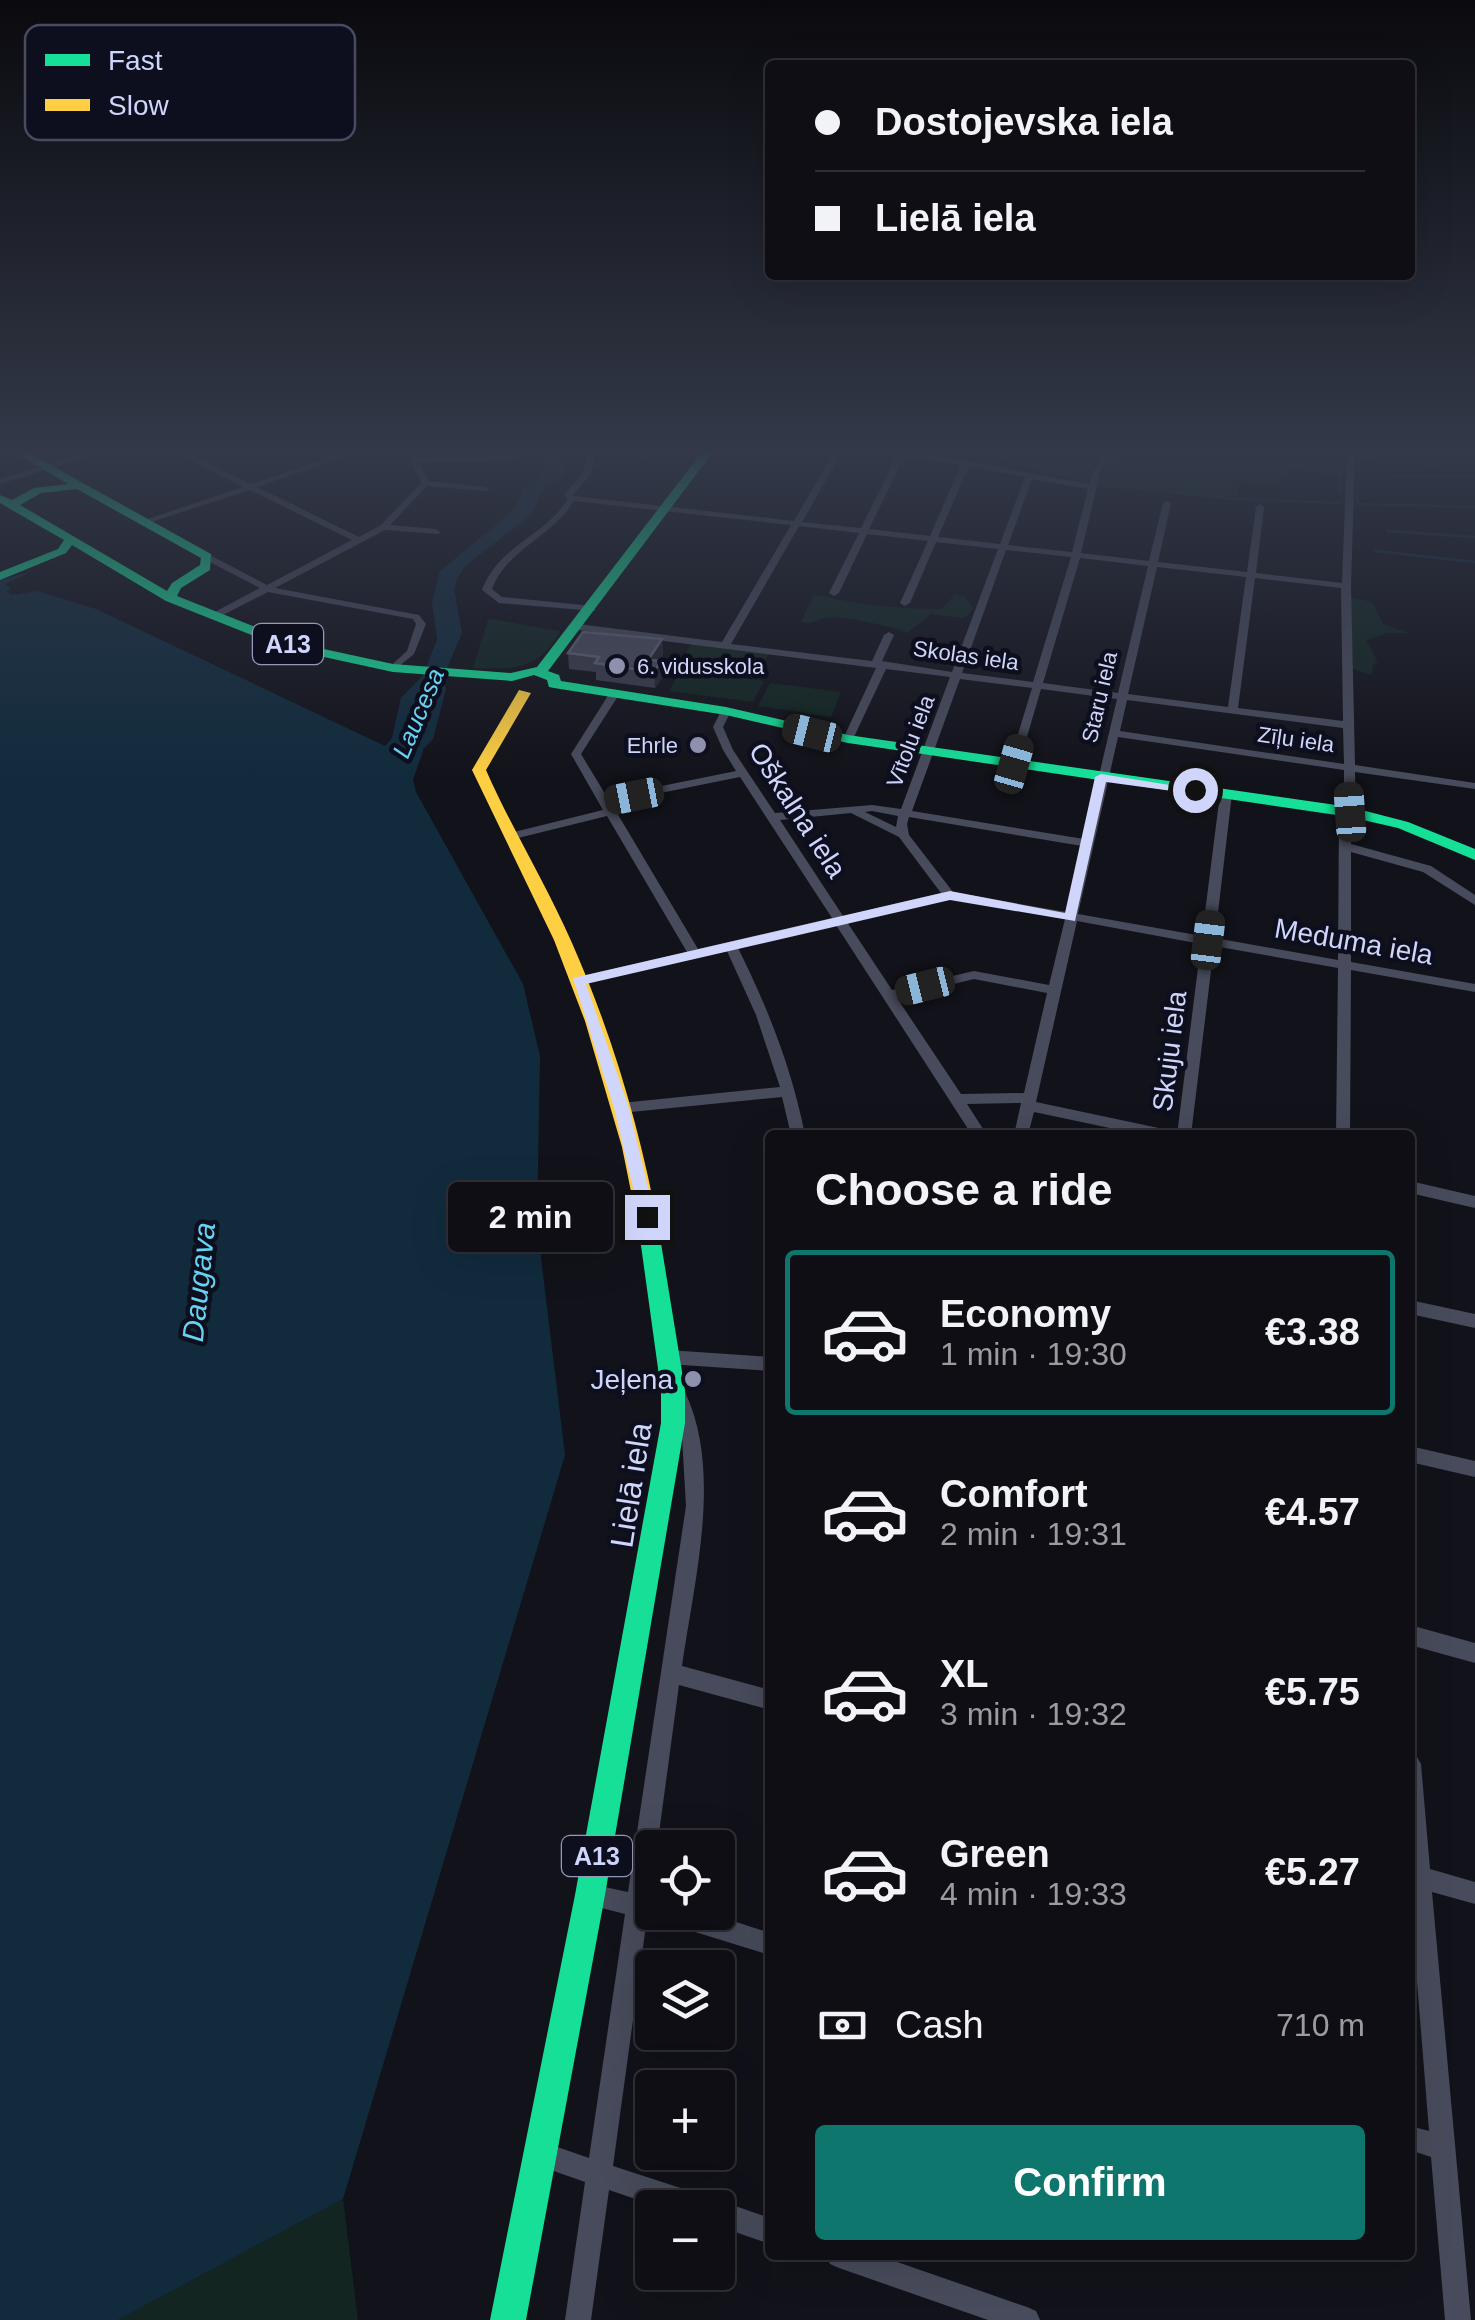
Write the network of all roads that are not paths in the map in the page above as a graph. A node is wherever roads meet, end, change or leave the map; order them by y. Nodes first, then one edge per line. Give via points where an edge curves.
1 (39, 560) edge
2 (44, 560) edge
3 (96, 560) edge
4 (105, 560) edge
5 (199, 560) edge
6 (319, 560) edge
7 (505, 560) edge
8 (628, 560) edge
9 (775, 560) edge
10 (850, 560) edge
11 (924, 560) edge
12 (999, 560) edge
13 (1075, 560) edge
14 (1112, 560) edge
15 (1152, 560) edge
16 (1255, 560) edge
17 (1347, 560) edge
18 (35, 562) junction
19 (108, 562) junction
20 (204, 564) junction
21 (1151, 565) junction
22 (0, 576) edge
23 (1253, 576) junction
24 (141, 582) junction
25 (1346, 586) junction
26 (268, 589) junction
27 (834, 594) dead end
28 (170, 598) junction
29 (904, 603) dead end
30 (592, 609) junction
31 (214, 616) junction
32 (578, 627) junction
33 (889, 635) dead end
34 (725, 645) junction
35 (880, 664) junction
36 (402, 669) junction
37 (957, 674) junction
38 (547, 678) junction
39 (518, 685) junction
40 (1036, 685) junction
41 (615, 693) junction
42 (1120, 696) junction
43 (1234, 710) junction
44 (726, 712) junction
45 (1348, 725) junction
46 (1112, 733) junction
47 (848, 739) junction
48 (929, 752) junction
49 (1014, 764) junction
50 (1346, 766) junction
51 (743, 773) junction
52 (1101, 777) junction
53 (1475, 786) edge
54 (1226, 794) junction
55 (609, 806) junction
56 (848, 808) junction
57 (1348, 812) junction
58 (904, 813) junction
59 (773, 817) junction
60 (902, 835) junction
61 (510, 836) junction
62 (1088, 843) junction
63 (1347, 846) junction
64 (1475, 854) edge
65 (950, 896) junction
66 (1475, 901) edge
67 (1070, 918) junction
68 (842, 922) junction
69 (1208, 940) junction
70 (731, 946) junction
71 (694, 953) junction
72 (1345, 964) junction
73 (578, 981) junction
74 (1475, 988) edge
75 (1053, 990) junction
76 (890, 995) junction
77 (790, 1091) junction
78 (959, 1099) junction
79 (1027, 1101) junction
80 (622, 1108) junction
81 (797, 1130) edge
82 (977, 1130) edge
83 (1022, 1130) edge
84 (1147, 1130) edge
85 (1185, 1130) edge
86 (1343, 1130) edge
87 (1415, 1187) edge
88 (1475, 1202) edge
89 (1415, 1308) edge
90 (1475, 1321) edge
91 (668, 1357) junction
92 (765, 1364) edge
93 (673, 1390) junction
94 (1415, 1455) edge
95 (1475, 1469) edge
96 (1415, 1636) edge
97 (1475, 1653) edge
98 (672, 1673) junction
99 (765, 1699) edge
100 (654, 1830) edge
101 (1415, 1876) edge
102 (1475, 1892) edge
103 (590, 1895) junction
104 (635, 1904) edge
105 (642, 1930) edge
106 (724, 1930) edge
107 (765, 1942) edge
108 (1415, 2139) edge
109 (1441, 2147) junction
110 (539, 2154) junction
111 (601, 2172) junction
112 (652, 2190) edge
113 (735, 2219) edge
114 (765, 2229) edge
115 (853, 2260) edge
116 (508, 2320) edge
117 (578, 2320) edge
118 (1027, 2320) edge
119 (1458, 2320) edge

1 - 18 main road, A13
2 - 18 main road, A13
3 - 19 main road, A13
4 - 19 main road
5 - 20 main road
6 - 26 street
7 - 30 street via 487,590 494,598
8 - 30 main road
9 - 34 street
10 - 27 street
11 - 29 street
12 - 37 street, Vītolu iela
13 - 40 street
14 - 21 street
15 - 21 street, Staru iela
16 - 23 street
17 - 25 street
18 - 22 main road, A13
19 - 24 main road, A13
20 - 24 main road via 165,581
20 - 26 street
20 - 28 main road via 170,590
21 - 23 street
21 - 42 street, Staru iela
23 - 25 street
23 - 43 street
24 - 28 main road, A13
25 - 45 street
26 - 31 street
26 - 36 street via 416,617 421,624
28 - 31 main road, A13
30 - 32 main road
31 - 36 main road, A13 via 318,654
32 - 34 street, Skolas iela
32 - 38 main road
33 - 35 street
34 - 35 street, Skolas iela
35 - 37 street, Skolas iela
35 - 47 street
36 - 39 main road, A13
37 - 40 street, Skolas iela
37 - 48 street, Vītolu iela
38 - 39 main road, A13 via 538,692
38 - 41 main road, A13
39 - 61 main road, Lielā iela / A13 via 480,770
40 - 42 street, Skolas iela
40 - 49 street
41 - 44 main road, A13
41 - 55 street via 576,754
42 - 43 street, Skolas iela
42 - 46 street, Staru iela
43 - 45 street, Skolas iela
44 - 47 main road, A13
44 - 51 street, Oškalna iela via 718,727
45 - 50 street
46 - 50 street, Zīļu iela
46 - 52 street, Staru iela
47 - 48 main road, A13
48 - 49 main road, A13
48 - 58 street, Vītolu iela
49 - 52 main road, A13
50 - 53 street, Zīļu iela
50 - 57 street
51 - 55 street
51 - 59 street, Oškalna iela
52 - 54 main road, A13
52 - 62 street, Staru iela
54 - 57 main road, A13
54 - 69 street, Skuju iela
55 - 61 street
55 - 71 street
56 - 58 street
56 - 59 street
56 - 60 street
57 - 63 street
57 - 64 main road, A13
58 - 60 street, Vītolu iela
58 - 62 street
59 - 68 street, Oškalna iela
60 - 65 street
61 - 73 main road, Lielā iela / A13
62 - 67 street, Staru iela
63 - 66 street via 1427,869
63 - 72 street
65 - 67 street, Meduma iela
65 - 68 street, Meduma iela
67 - 69 street, Meduma iela
67 - 75 street, Staru iela
68 - 70 street, Meduma iela
68 - 76 street, Oškalna iela
69 - 72 street, Meduma iela
69 - 85 street, Skuju iela
70 - 71 street, Meduma iela
70 - 77 street via 764,1010
71 - 73 street, Meduma iela
72 - 74 street, Meduma iela
72 - 86 street
73 - 80 main road, Lielā iela / A13
75 - 76 street via 974,975
75 - 79 street, Staru iela
76 - 78 street, Oškalna iela
77 - 80 street
77 - 81 street
78 - 79 street
78 - 82 street, Oškalna iela
79 - 83 street, Staru iela
79 - 84 street
80 - 91 main road, Lielā iela / A13 via 641,1182
87 - 88 street
89 - 90 street
91 - 92 street
91 - 93 main road, Lielā iela / A13
93 - 98 street via 691,1434 695,1506
93 - 103 main road, Lielā iela / A13 via 674,1423
94 - 95 street
96 - 97 street
98 - 99 street
98 - 100 street
101 - 102 street
101 - 109 street
103 - 104 street
103 - 110 main road, Lielā iela / A13
105 - 111 street
106 - 107 street
108 - 109 street
109 - 119 street
110 - 111 street
110 - 116 main road, Lielā iela / A13
111 - 112 street
111 - 117 street
113 - 114 street
115 - 118 street

